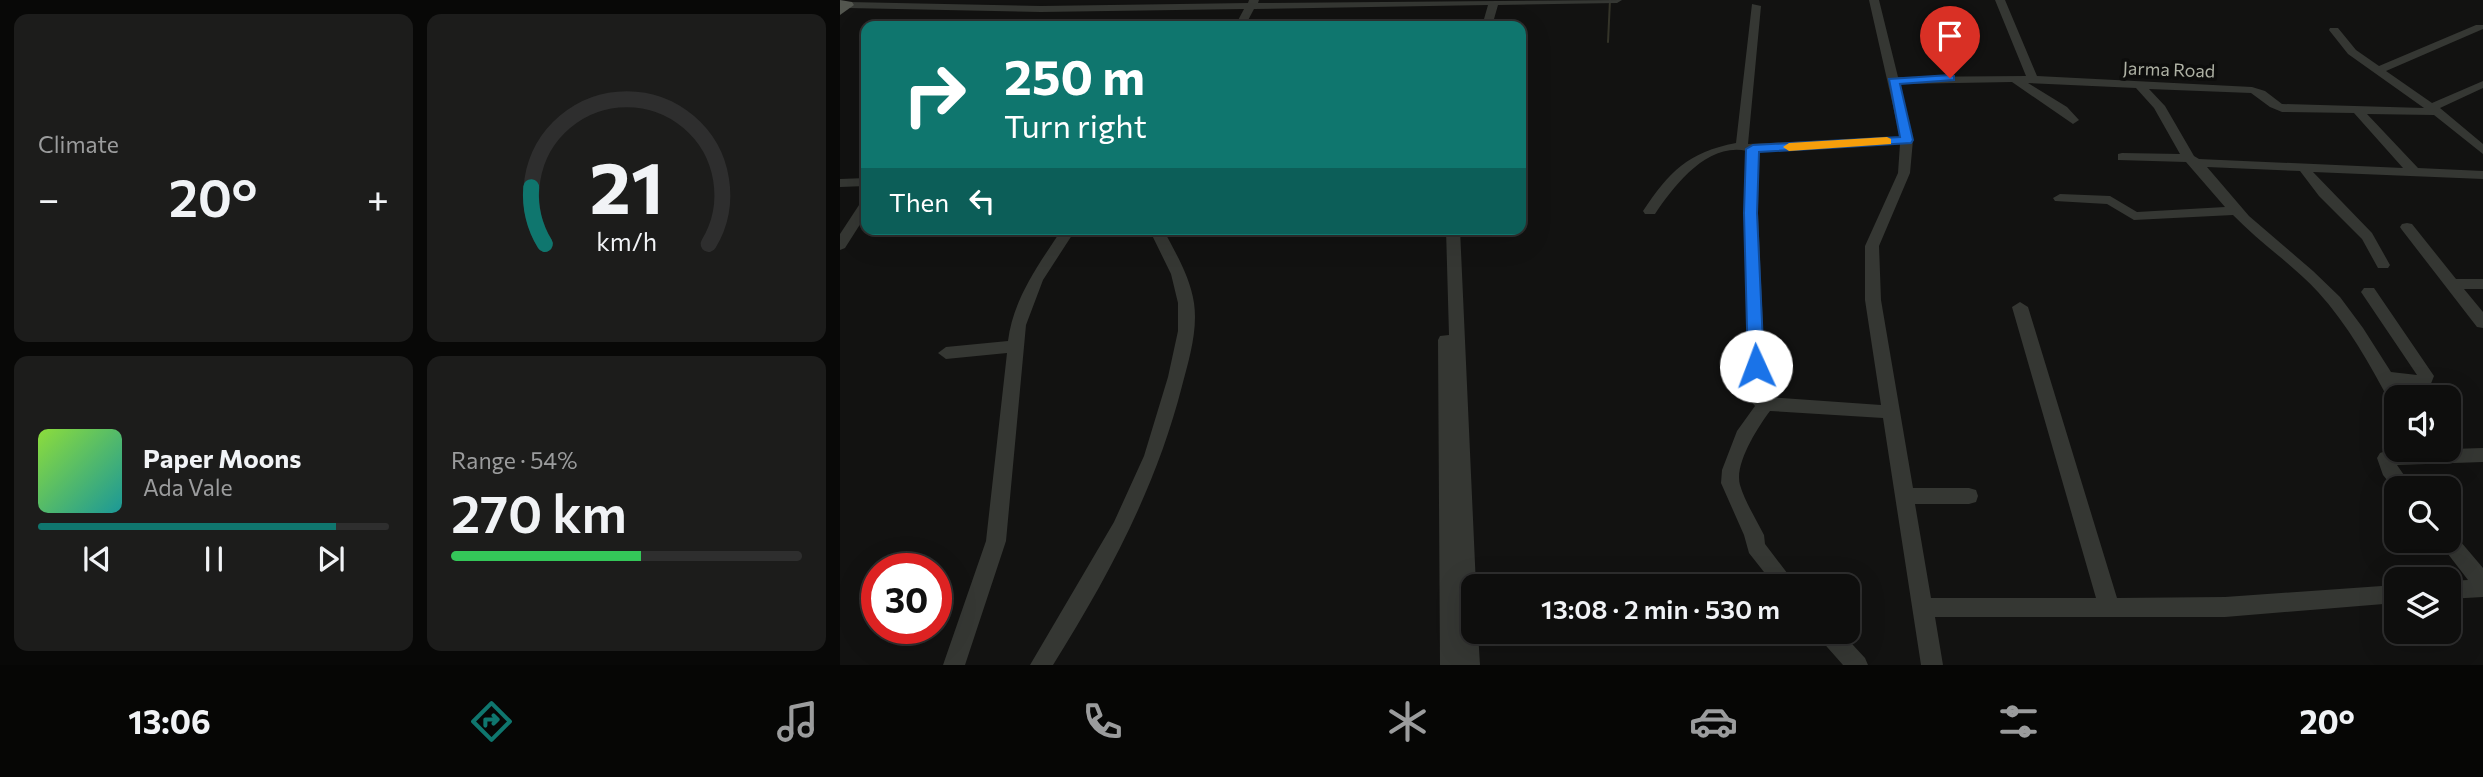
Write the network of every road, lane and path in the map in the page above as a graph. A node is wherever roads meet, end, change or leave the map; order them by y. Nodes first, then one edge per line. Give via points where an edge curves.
1 (917, 0) edge
2 (1010, 0) edge
3 (1617, 0) edge
4 (1874, 0) edge
5 (2000, 0) edge
6 (1560, 1) edge
7 (1151, 4) edge
8 (844, 5) edge
9 (1252, 5) edge
10 (1756, 6) dead end
11 (905, 7) junction
12 (1489, 7) junction
13 (999, 9) junction
14 (1243, 21) edge
15 (1482, 21) edge
16 (1488, 21) edge
17 (2480, 27) dead end
18 (2334, 30) dead end
19 (2378, 70) junction
20 (2015, 79) junction
21 (2033, 80) junction
22 (1894, 81) junction
23 (2481, 86) edge
24 (2141, 87) junction
25 (2033, 93) junction
26 (2037, 107) dead end
27 (2357, 110) junction
28 (2434, 110) junction
29 (2073, 120) dead end
30 (1907, 140) junction
31 (1747, 147) junction
32 (2483, 150) edge
33 (2122, 157) dead end
34 (2193, 160) junction
35 (2260, 166) junction
36 (2304, 168) junction
37 (2414, 172) junction
38 (2483, 175) edge
39 (861, 182) edge
40 (840, 183) edge
41 (2314, 183) junction
42 (2060, 198) dead end
43 (1650, 211) dead end
44 (2237, 211) junction
45 (861, 213) edge
46 (2407, 227) dead end
47 (1065, 235) edge
48 (1159, 235) edge
49 (1444, 235) edge
50 (1453, 235) edge
51 (840, 245) edge
52 (2383, 265) dead end
53 (2451, 284) junction
54 (2483, 284) edge
55 (2369, 292) dead end
56 (2020, 307) dead end
57 (2483, 323) edge
58 (1016, 346) junction
59 (946, 353) dead end
60 (2385, 376) junction
61 (2390, 385) edge
62 (1766, 404) junction
63 (1891, 412) junction
64 (2461, 454) edge
65 (2483, 455) edge
66 (1904, 496) junction
67 (1969, 496) dead end
68 (2458, 553) edge
69 (1777, 574) edge
70 (2483, 585) edge
71 (2461, 588) edge
72 (2384, 595) edge
73 (1923, 608) junction
74 (2110, 609) junction
75 (1839, 644) edge
76 (954, 665) edge
77 (1041, 665) edge
78 (1451, 665) edge
79 (1469, 665) edge
80 (1857, 665) edge
81 (1932, 665) edge

1 - 11 street
2 - 13 street
3 - 6 street
4 - 22 street
5 - 21 street
6 - 12 street
7 - 9 street
7 - 13 street
8 - 9 street via 1040,13
8 - 11 street
9 - 12 street
9 - 12 street
9 - 14 street
10 - 31 street
11 - 13 street
12 - 15 street
12 - 16 street
17 - 19 street
18 - 19 street via 2352,52
19 - 28 street
20 - 21 street, Jarma Road
20 - 22 street, Jarma Road
20 - 25 street
21 - 24 street, Jarma Road
22 - 30 street
23 - 28 street
24 - 27 street, Jarma Road via 2252,90 2278,107
24 - 34 street via 2159,106
25 - 26 street
25 - 29 street via 2069,113
27 - 28 street, Jarma Road
27 - 37 street
28 - 32 street
30 - 31 street
30 - 63 street via 1904,173 1874,236 1871,257 1873,300
31 - 43 street via 1711,151 1690,163 1665,186
31 - 62 street via 1757,397
33 - 34 street
34 - 35 street
34 - 44 street
35 - 36 street
35 - 41 street
36 - 37 street
36 - 41 street
37 - 38 street
39 - 40 street
41 - 52 street via 2361,225
42 - 44 street via 2110,200 2134,216
44 - 60 street via 2309,275 2347,319
45 - 51 street
46 - 53 street
47 - 58 street via 1025,304
48 - 77 street via 1186,303 1184,340 1166,419 1121,534
49 - 78 street
50 - 79 street
53 - 54 street
53 - 57 street
55 - 60 street via 2426,376 2424,382
56 - 74 street
58 - 59 street
58 - 76 street via 996,541
60 - 61 street
62 - 63 street
62 - 69 street via 1745,430 1730,483 1756,547
63 - 66 street
64 - 65 street
66 - 67 street
66 - 73 street
68 - 70 street
70 - 71 street
72 - 74 street via 2225,607
73 - 74 street
73 - 81 street
75 - 80 street

